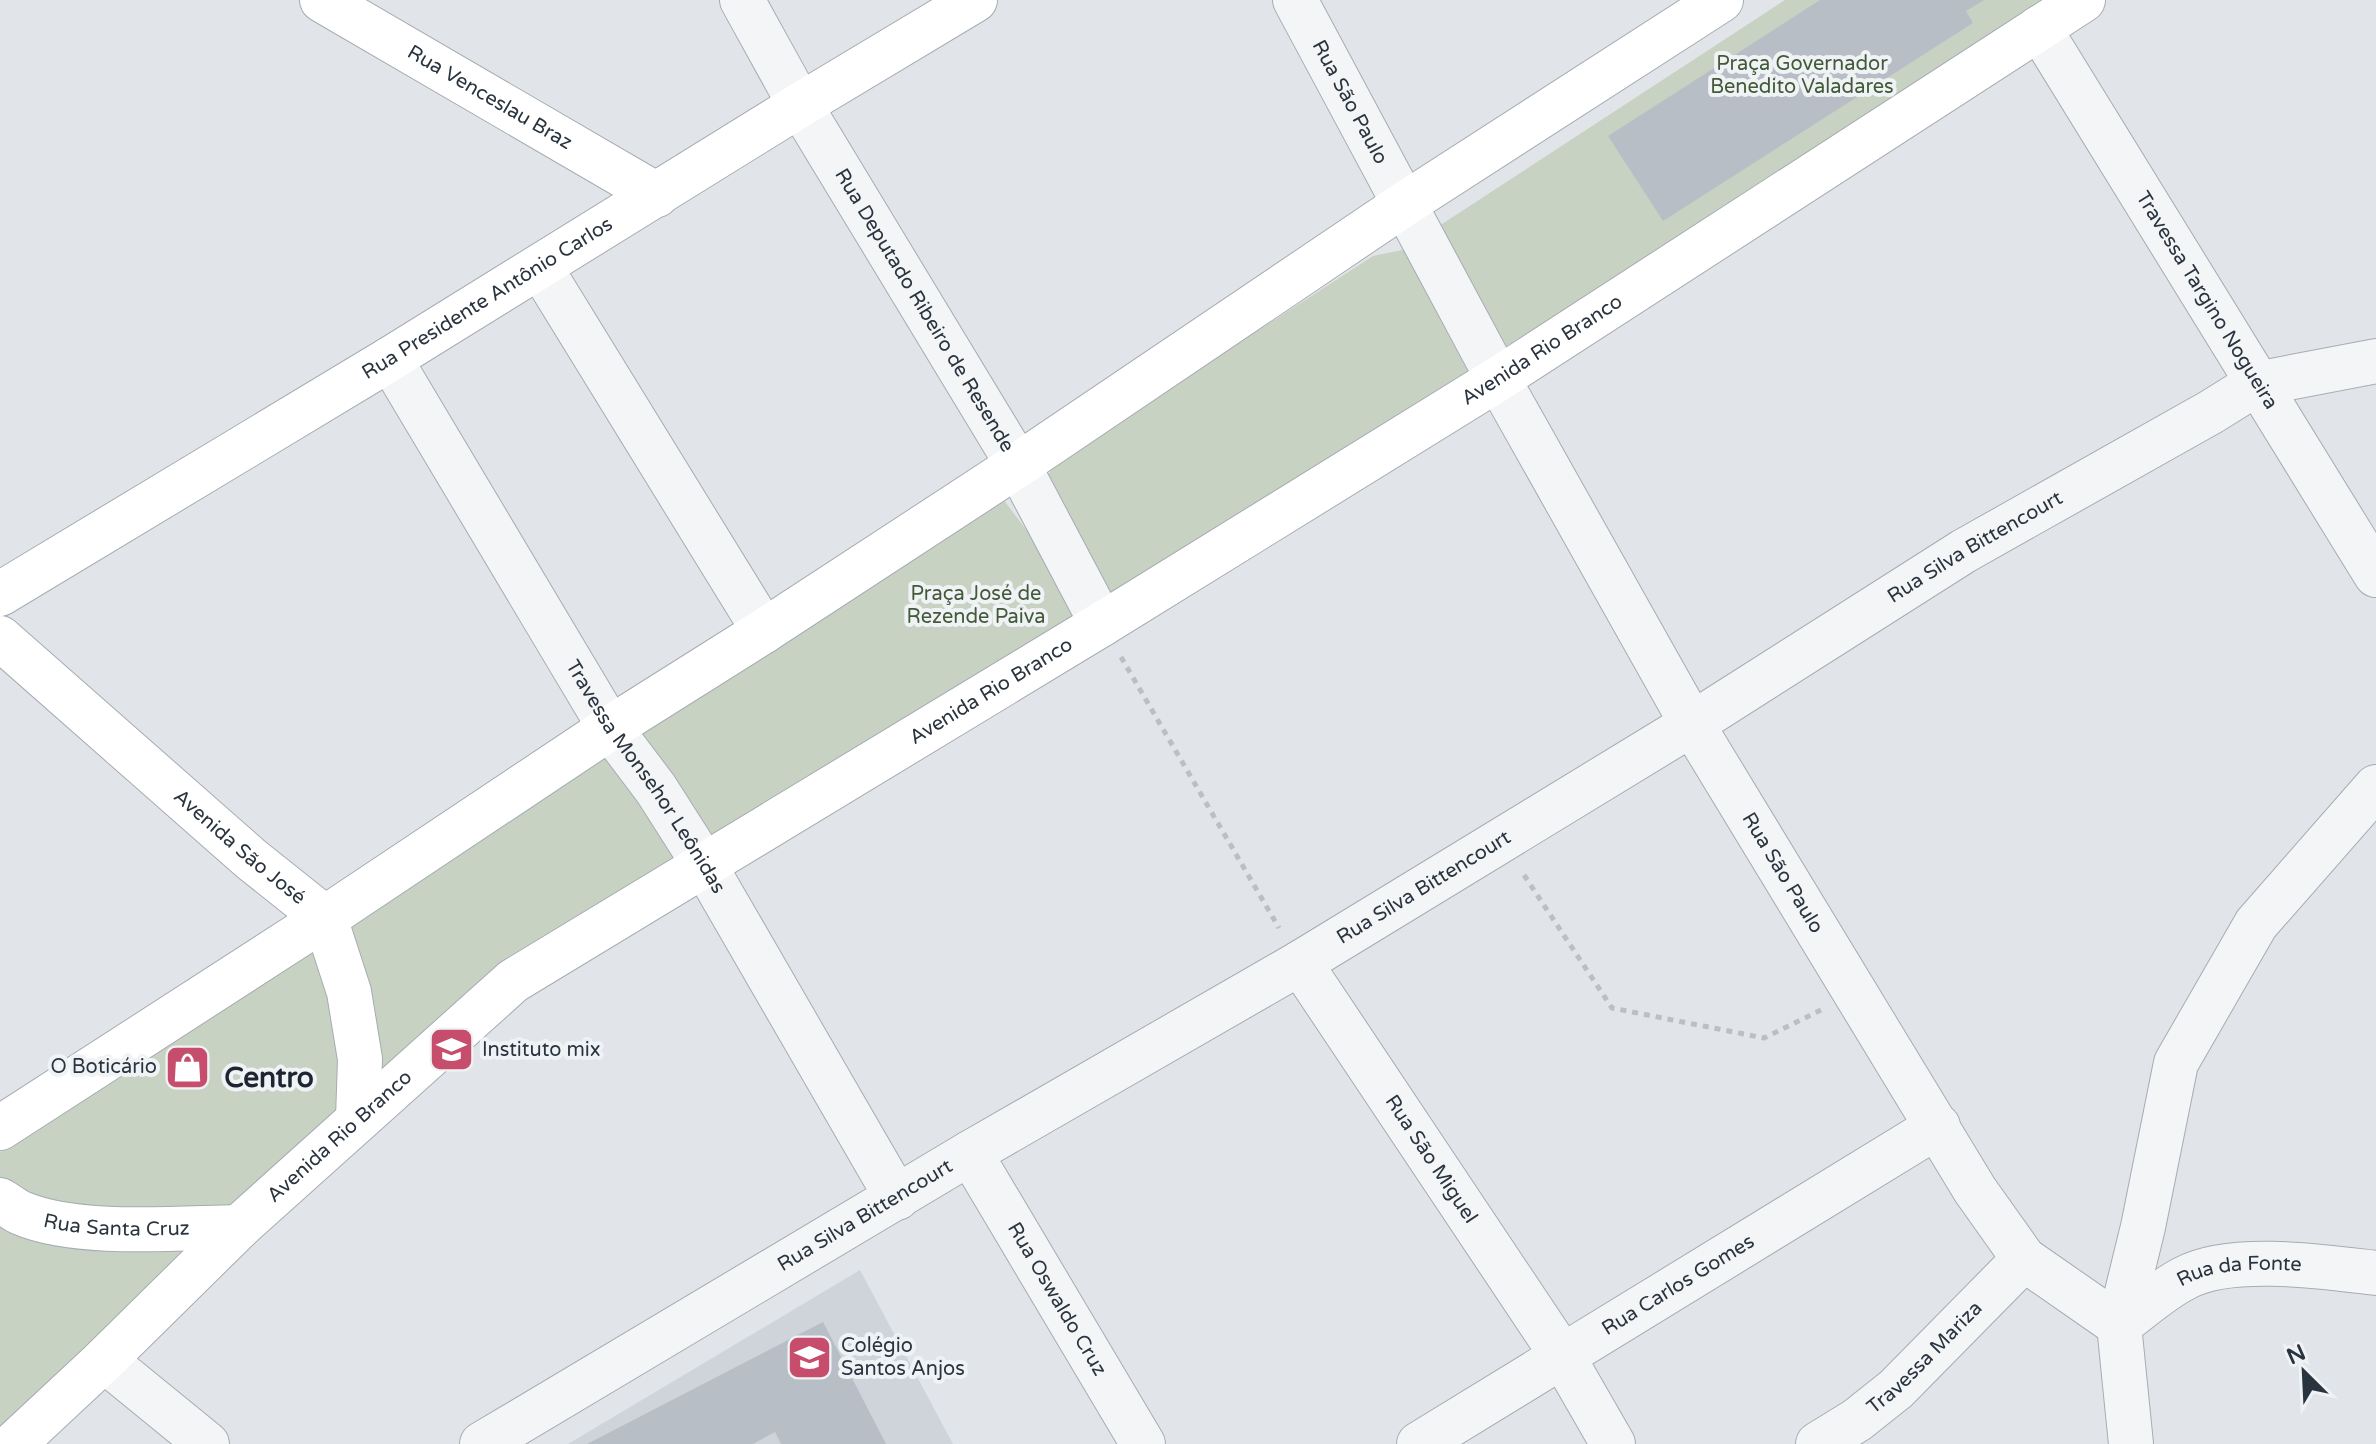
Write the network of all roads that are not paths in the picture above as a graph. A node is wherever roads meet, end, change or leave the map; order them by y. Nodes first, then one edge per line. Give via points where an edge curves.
1 (322, 0) edge
2 (742, 0) edge
3 (975, 0) edge
4 (1295, 0) edge
5 (1721, 0) edge
6 (2083, 0) edge
7 (2039, 28) junction
8 (800, 105) junction
9 (657, 195) junction
10 (1406, 203) junction
11 (540, 267) junction
12 (390, 359) junction
13 (2376, 361) edge
14 (1498, 379) junction
15 (2256, 384) junction
16 (1018, 465) junction
17 (2376, 575) edge
18 (0, 594) edge
19 (1102, 624) junction
20 (764, 631) junction
21 (0, 638) edge
22 (1692, 724) junction
23 (610, 728) junction
24 (2376, 787) edge
25 (705, 866) junction
26 (325, 918) junction
27 (1300, 963) junction
28 (358, 1119) junction
29 (1938, 1126) junction
30 (0, 1128) edge
31 (970, 1153) junction
32 (897, 1198) junction
33 (0, 1200) edge
34 (239, 1227) junction
35 (2024, 1259) junction
36 (2376, 1273) edge
37 (2119, 1325) junction
38 (1563, 1357) junction
39 (104, 1360) junction
40 (14, 1444) edge
41 (207, 1444) edge
42 (482, 1444) edge
43 (1143, 1444) edge
44 (1419, 1444) edge
45 (1613, 1444) edge
46 (1818, 1444) edge
47 (2131, 1444) edge

1 - 9 main road, Rua Venceslau Braz
2 - 8 street, Rua Deputado Ribeiro de Resende
3 - 8 main road, Rua Presidente Antônio Carlos
4 - 10 street, Rua São Paulo
5 - 10 main road
6 - 7 main road
7 - 14 main road, Avenida Rio Branco
7 - 15 street, Travessa Targino Nogueira
8 - 9 main road, Rua Presidente Antônio Carlos
8 - 16 street, Rua Deputado Ribeiro de Resende
9 - 11 main road, Rua Presidente Antônio Carlos
10 - 14 street, Rua São Paulo
10 - 16 main road
11 - 12 main road, Rua Presidente Antônio Carlos
11 - 20 street
12 - 18 main road, Rua Presidente Antônio Carlos
12 - 23 street, Travessa Monsehor Leônidas
13 - 15 street, Rua Silva Bittencourt
14 - 19 main road, Avenida Rio Branco
14 - 22 street, Rua São Paulo
15 - 17 street, Travessa Targino Nogueira
15 - 22 street, Rua Silva Bittencourt via 1964,551
16 - 19 street, Rua Deputado Ribeiro de Resende
16 - 20 main road
19 - 25 main road, Avenida Rio Branco
20 - 23 main road
21 - 26 main road, Avenida São José
22 - 27 street, Rua Silva Bittencourt
22 - 29 street, Rua São Paulo
23 - 25 street, Travessa Monsehor Leônidas
23 - 26 main road
24 - 37 street via 2256,924 2176,1063
25 - 28 main road, Avenida Rio Branco via 513,981
25 - 32 street, Travessa Monsehor Leônidas
26 - 28 main road, Avenida São José via 349,992 360,1059
26 - 30 main road
27 - 31 street, Rua Silva Bittencourt
27 - 38 street, Rua São Miguel
28 - 34 main road, Avenida Rio Branco
29 - 35 street, Rua São Paulo
29 - 38 street, Rua Carlos Gomes
31 - 32 street, Rua Silva Bittencourt
31 - 43 street, Rua Oswaldo Cruz
32 - 42 street, Rua Silva Bittencourt
33 - 34 main road, Rua Santa Cruz via 20,1213 66,1225
34 - 39 main road, Avenida Rio Branco
35 - 37 street, Rua São Paulo
35 - 46 street, Travessa Mariza via 1896,1389
36 - 37 street, Rua da Fonte via 2250,1264 2216,1269 2186,1277
37 - 47 street
38 - 44 street, Rua Carlos Gomes
38 - 45 street
39 - 40 main road, Avenida Rio Branco
39 - 41 street

